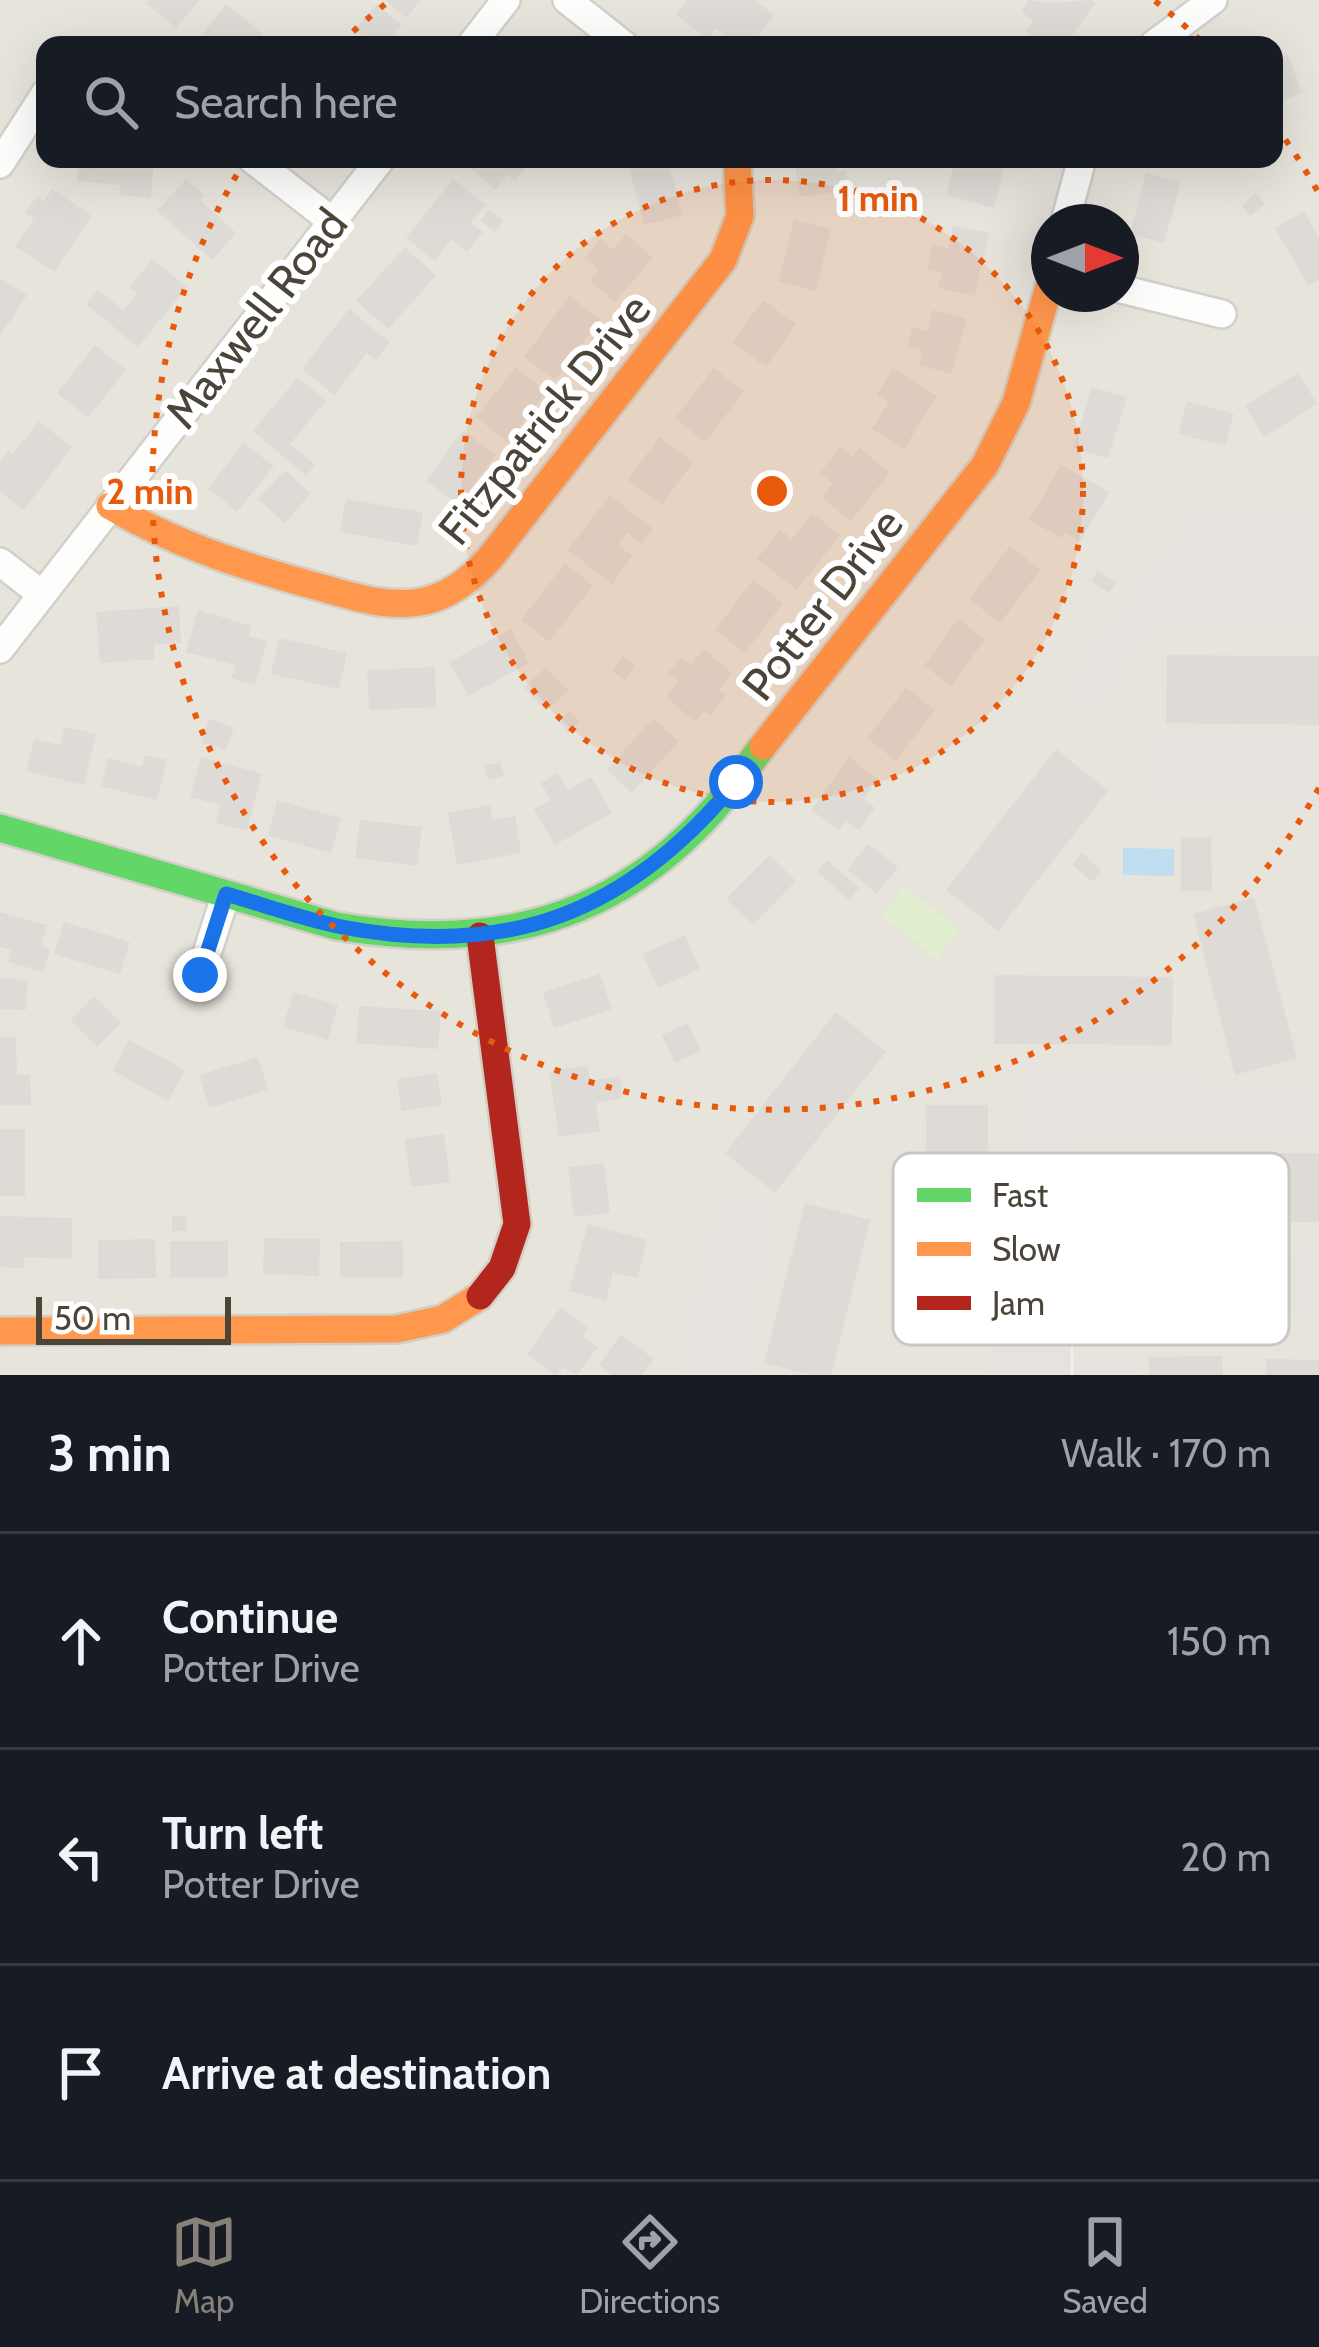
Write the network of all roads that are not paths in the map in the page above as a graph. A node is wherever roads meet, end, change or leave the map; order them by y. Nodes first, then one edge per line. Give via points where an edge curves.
1 (506, 0) edge
2 (567, 0) edge
3 (1213, 0) edge
4 (477, 36) edge
5 (613, 36) edge
6 (1165, 36) edge
7 (36, 108) edge
8 (0, 164) edge
9 (264, 168) edge
10 (374, 168) edge
11 (737, 168) edge
12 (1080, 168) edge
13 (1070, 204) edge
14 (332, 221) junction
15 (1139, 293) edge
16 (1042, 312) edge
17 (1222, 314) dead end
18 (110, 506) junction
19 (0, 562) edge
20 (40, 593) junction
21 (0, 649) edge
22 (0, 828) edge
23 (226, 894) junction
24 (480, 937) junction
25 (200, 975) dead end
26 (0, 1330) edge

1 - 4 street
2 - 5 street
3 - 6 street
7 - 8 street
9 - 14 street
10 - 14 street, Maxwell Road
11 - 18 street, Fitzpatrick Drive via 740,216 723,260 490,558 451,591 427,601 373,601 218,561
12 - 13 street
14 - 18 street, Maxwell Road
15 - 17 street
16 - 24 street, Potter Drive via 1016,404 985,465 712,811 663,859 608,896
18 - 20 street, Maxwell Road
19 - 20 street
20 - 21 street, Maxwell Road
22 - 23 street, Potter Drive
23 - 24 street, Potter Drive via 338,926
23 - 25 street
24 - 26 street via 518,1224 503,1269 472,1306 448,1320 397,1329

